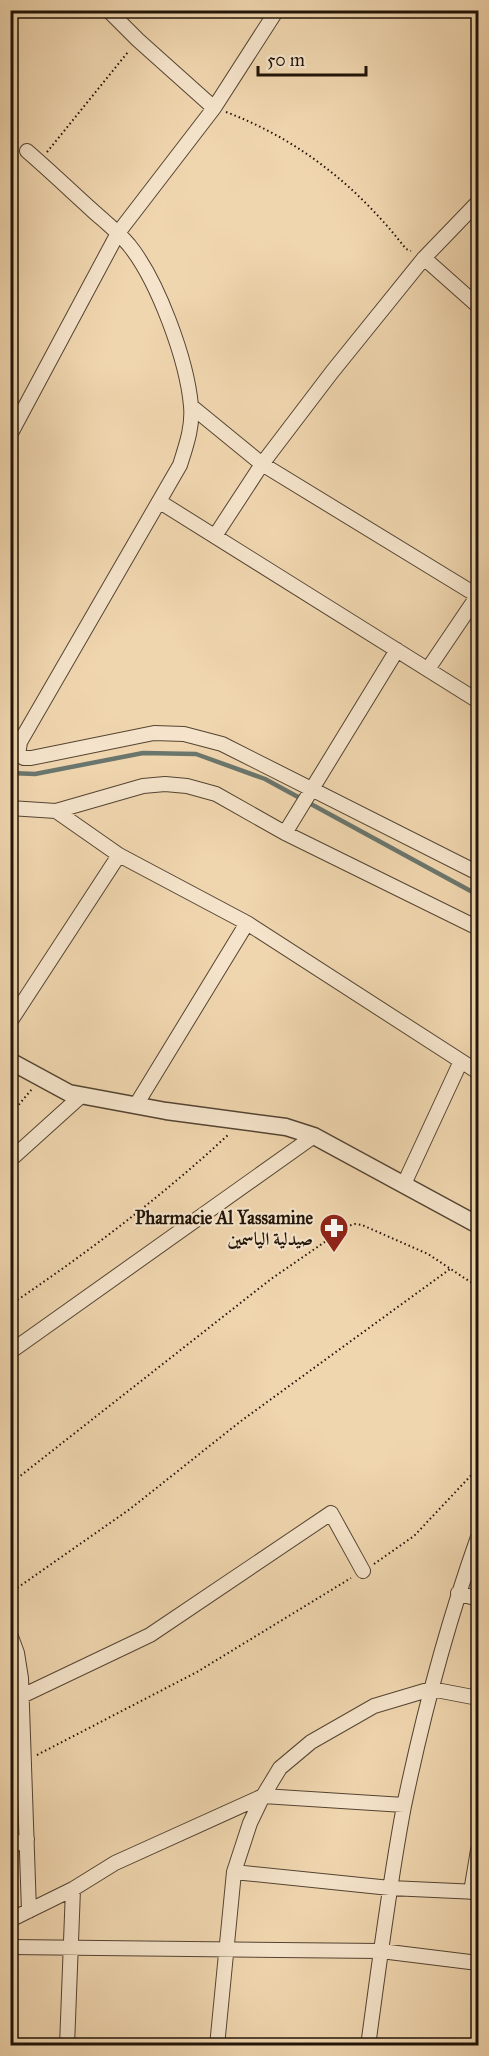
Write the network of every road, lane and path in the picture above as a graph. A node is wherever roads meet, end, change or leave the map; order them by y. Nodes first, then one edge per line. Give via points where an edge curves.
1 (108, 10) edge
2 (277, 10) edge
3 (138, 40) junction
4 (214, 108) junction
5 (27, 151) joint
6 (478, 201) edge
7 (118, 233) junction
8 (424, 258) junction
9 (478, 306) edge
10 (192, 406) junction
11 (10, 435) edge
12 (262, 464) junction
13 (160, 502) junction
14 (215, 536) junction
15 (478, 596) edge
16 (397, 650) junction
17 (428, 669) junction
18 (478, 701) edge
19 (310, 791) junction
20 (10, 808) edge
21 (56, 811) junction
22 (285, 833) junction
23 (119, 855) junction
24 (478, 873) edge
25 (247, 923) junction
26 (478, 928) edge
27 (10, 1022) edge
28 (10, 1061) edge
29 (461, 1061) junction
30 (478, 1072) edge
31 (42, 1078) junction
32 (81, 1096) junction
33 (136, 1105) junction
34 (10, 1114) edge
35 (243, 1121) junction
36 (314, 1136) junction
37 (10, 1160) edge
38 (404, 1184) junction
39 (478, 1225) edge
40 (451, 1269) junction
41 (478, 1287) edge
42 (10, 1305) edge
43 (10, 1352) edge
44 (478, 1468) edge
45 (10, 1484) edge
46 (478, 1537) edge
47 (363, 1571) junction
48 (10, 1593) edge
49 (458, 1593) junction
50 (478, 1599) edge
51 (10, 1634) edge
52 (431, 1689) junction
53 (22, 1696) junction
54 (478, 1698) edge
55 (24, 1762) junction
56 (25, 1787) junction
57 (10, 1795) edge
58 (263, 1796) junction
59 (405, 1805) junction
60 (27, 1839) junction
61 (10, 1847) edge
62 (478, 1850) edge
63 (234, 1872) junction
64 (390, 1888) junction
65 (73, 1889) junction
66 (475, 1892) edge
67 (29, 1911) junction
68 (10, 1920) edge
69 (10, 1947) edge
70 (72, 1949) junction
71 (225, 1951) junction
72 (381, 1952) junction
73 (478, 1963) edge
74 (67, 2046) edge
75 (217, 2046) edge
76 (368, 2046) edge

1 - 3 street
2 - 4 street
3 - 4 street
3 - 5 path via 52,147 40,155
4 - 7 street
4 - 8 path via 289,142 324,165 364,199 406,249
5 - 7 street
6 - 8 street
7 - 10 street via 138,257 160,301 181,357
7 - 11 street
8 - 9 street
8 - 12 street
10 - 12 street
10 - 13 street via 186,448
12 - 14 street
12 - 15 street
13 - 14 street
13 - 19 street via 20,742 18,755 31,758 154,733 184,734 222,744
14 - 16 street
15 - 17 street
16 - 17 street
16 - 19 street
17 - 18 street
19 - 22 street
19 - 24 street
20 - 21 street
21 - 22 street via 143,786 187,786 216,794
21 - 23 street
22 - 26 street
23 - 25 street
23 - 27 street
25 - 29 street
25 - 33 street
28 - 31 street
29 - 30 street
29 - 38 street
31 - 32 street
31 - 34 path
32 - 33 street
32 - 37 street
33 - 35 street
35 - 36 street via 286,1127
35 - 42 path via 134,1215
36 - 38 street
36 - 43 street
38 - 39 street
40 - 41 path
40 - 45 path via 428,1254 362,1225 348,1226 271,1279
40 - 48 path via 242,1421 130,1509
44 - 47 path via 414,1536
46 - 49 street
47 - 53 street via 331,1513 150,1635
47 - 55 path via 197,1672
49 - 50 street
49 - 52 street
51 - 53 street via 17,1653
52 - 54 street
52 - 58 street via 374,1706 311,1742 280,1768
52 - 59 street
53 - 55 street
55 - 56 street
56 - 57 street
56 - 60 street
58 - 59 street
58 - 63 street
58 - 65 street via 115,1863
59 - 64 street
60 - 61 street
60 - 67 street
62 - 66 street
63 - 64 street
63 - 71 street
64 - 66 street
64 - 72 street
65 - 67 street
65 - 70 street
67 - 68 street
69 - 70 street
70 - 71 street
70 - 74 street
71 - 72 street
71 - 75 street
72 - 73 street
72 - 76 street

